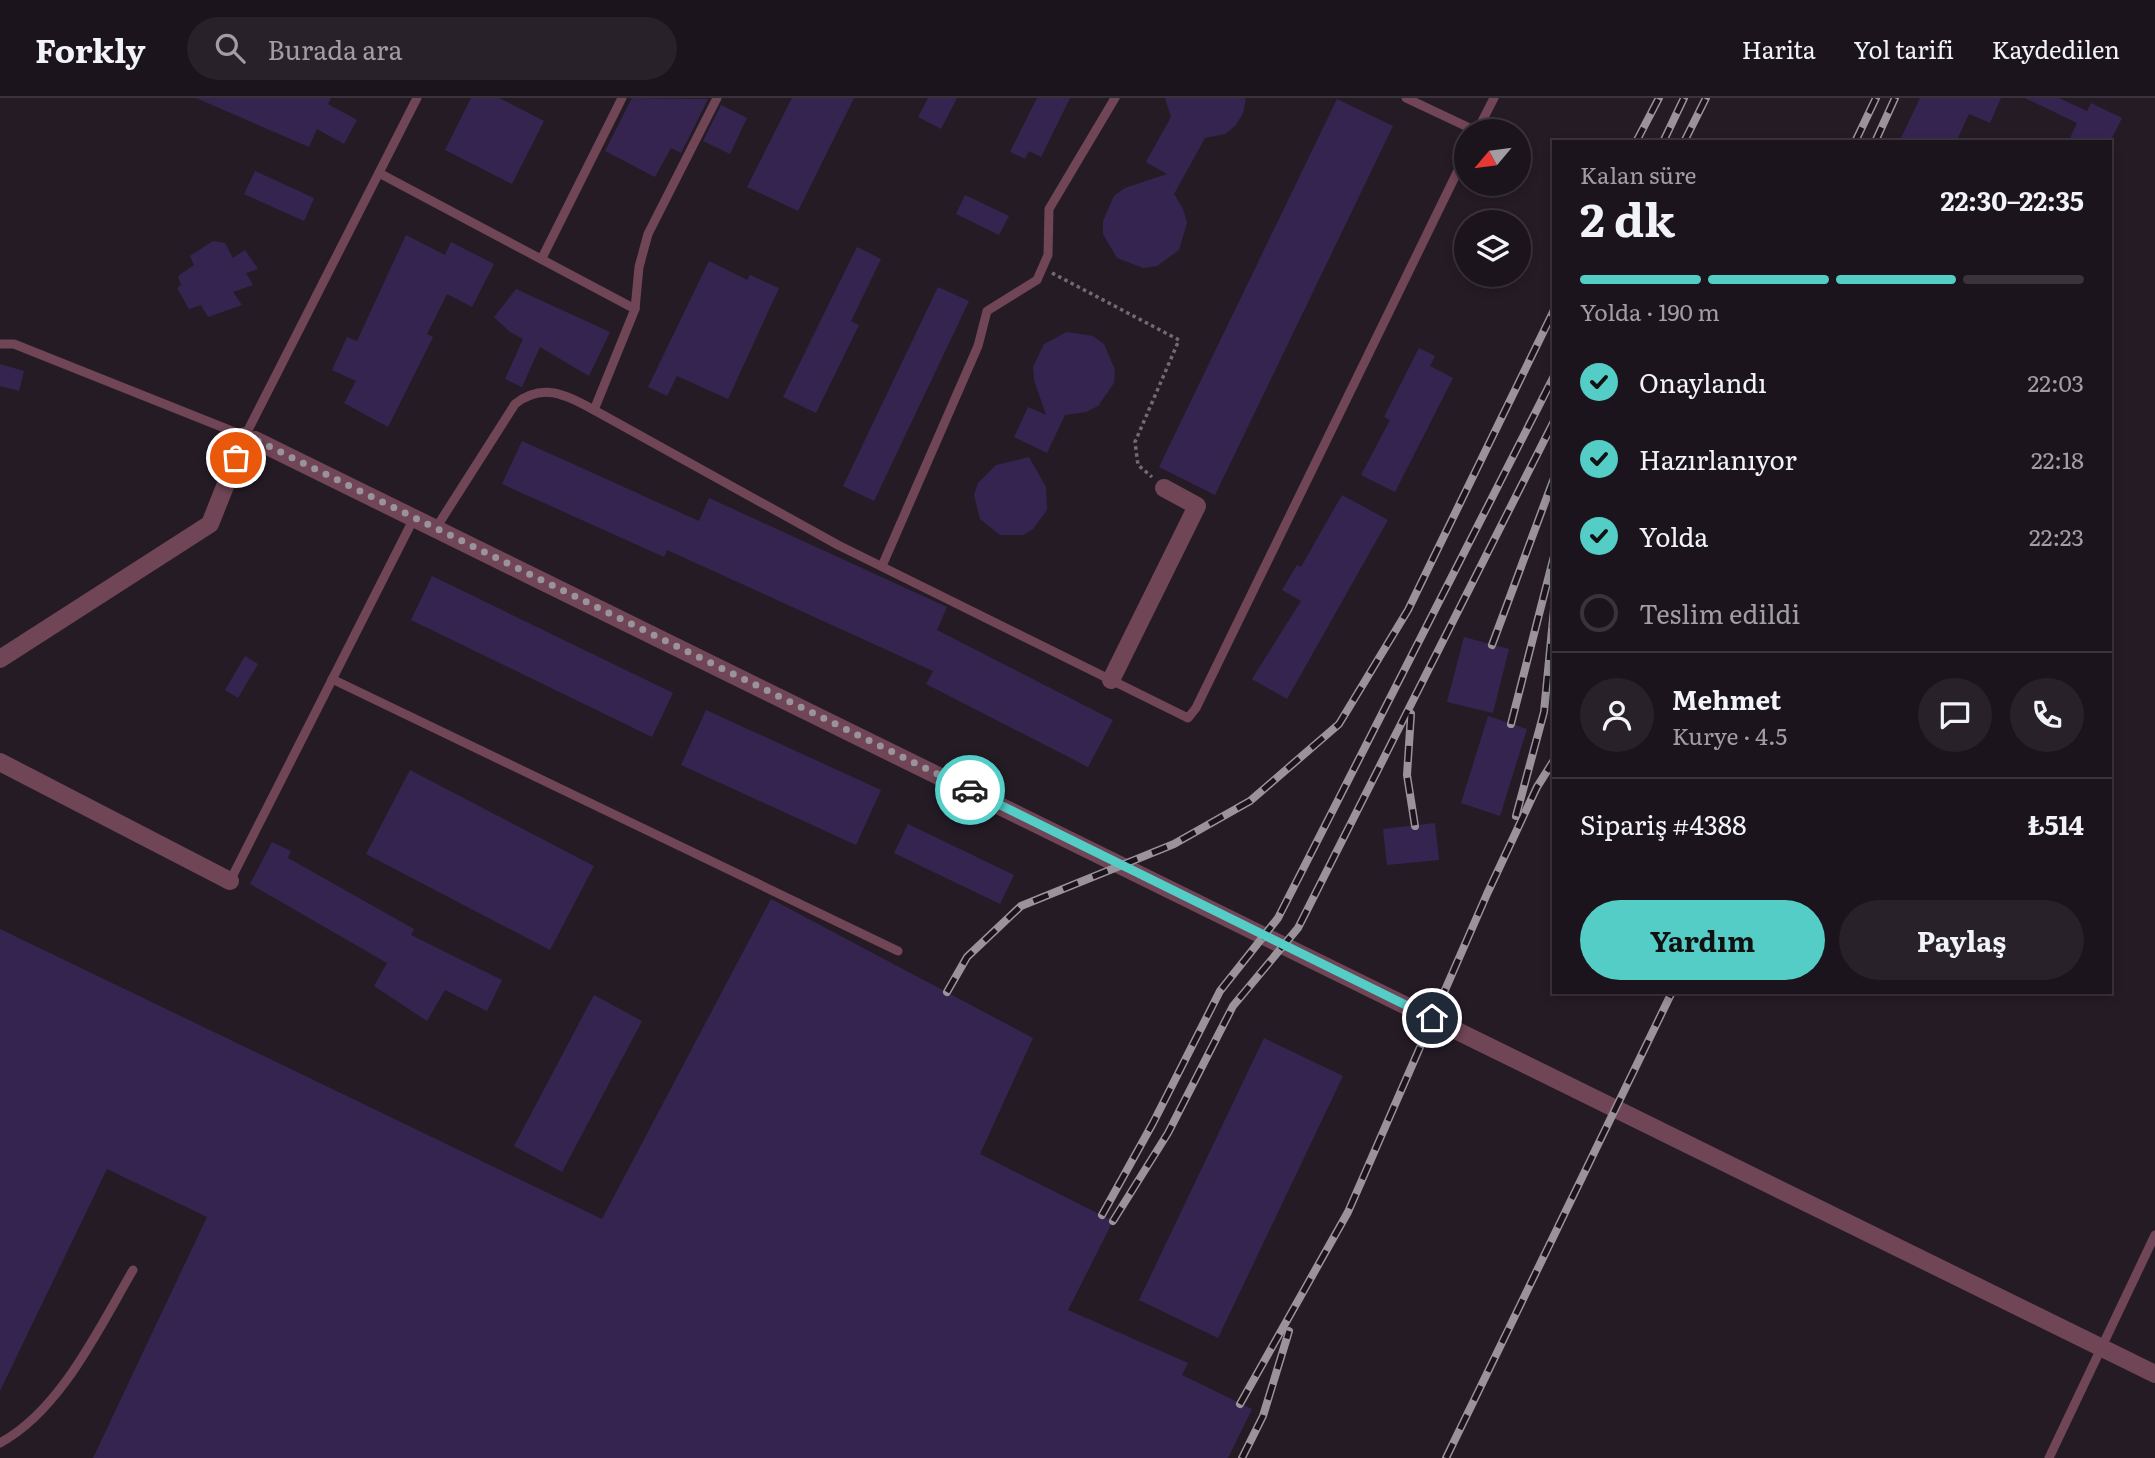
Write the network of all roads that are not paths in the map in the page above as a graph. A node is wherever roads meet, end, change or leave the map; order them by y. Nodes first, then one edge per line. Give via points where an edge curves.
1 (417, 98) edge
2 (622, 98) edge
3 (717, 98) edge
4 (1115, 98) edge
5 (1406, 98) edge
6 (1494, 98) edge
7 (1483, 119) edge
8 (1454, 120) edge
9 (379, 173) junction
10 (1454, 179) edge
11 (542, 258) junction
12 (635, 309) junction
13 (0, 344) edge
14 (594, 410) junction
15 (250, 438) junction
16 (1164, 488) road end
17 (414, 518) junction
18 (436, 528) junction
19 (882, 566) junction
20 (0, 659) edge
21 (332, 679) junction
22 (1111, 680) junction
23 (0, 762) edge
24 (230, 881) joint
25 (898, 951) dead end
26 (2155, 1235) edge
27 (133, 1270) dead end
28 (2101, 1348) junction
29 (2155, 1374) edge
30 (0, 1443) edge
31 (2049, 1458) edge

1 - 9 lane
2 - 11 lane
3 - 12 lane via 648,234
4 - 19 lane via 1049,209 1048,255 1037,280 987,311 978,346
5 - 8 lane
6 - 7 lane
9 - 11 lane
9 - 15 lane
10 - 22 lane via 1196,708 1188,718
11 - 12 lane
12 - 14 lane
13 - 15 lane via 14,344
14 - 18 lane via 560,392 541,391 523,398
14 - 19 lane
15 - 17 street
15 - 20 street via 209,524
16 - 22 street via 1197,506
17 - 18 street
17 - 21 lane
18 - 28 street
19 - 22 lane
21 - 24 lane
21 - 25 lane
23 - 24 street
26 - 28 lane
27 - 30 lane via 76,1367 37,1413
28 - 29 street
28 - 31 lane

